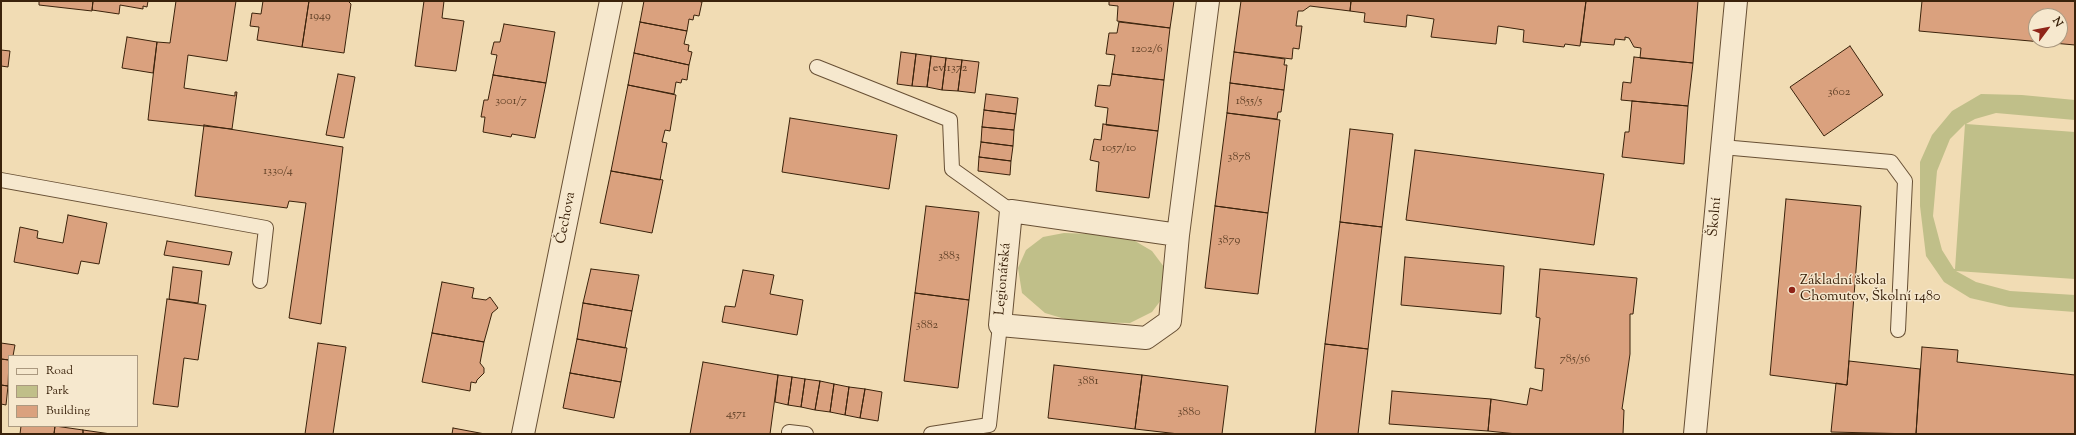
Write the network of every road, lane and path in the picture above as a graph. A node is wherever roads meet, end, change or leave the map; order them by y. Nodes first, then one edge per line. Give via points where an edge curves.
1 (611, 1) edge
2 (1208, 1) edge
3 (1736, 1) edge
4 (817, 67) dead end
5 (1722, 147) junction
6 (1, 180) edge
7 (1011, 211) junction
8 (1178, 235) junction
9 (260, 280) dead end
10 (1000, 325) junction
11 (1898, 330) dead end
12 (789, 432) dead end
13 (523, 434) edge
14 (806, 434) edge
15 (931, 434) edge
16 (1696, 434) edge

1 - 13 street, Čechova
2 - 8 street, Legionářská
3 - 5 street, Školní
4 - 7 lane via 950,120 952,169
5 - 11 lane via 1891,162 1905,181
5 - 16 street, Školní
6 - 9 lane via 266,228
7 - 8 street
7 - 10 street, Legionářská
8 - 10 street, Legionářská via 1170,321 1146,338
10 - 15 lane via 989,425
12 - 14 lane

